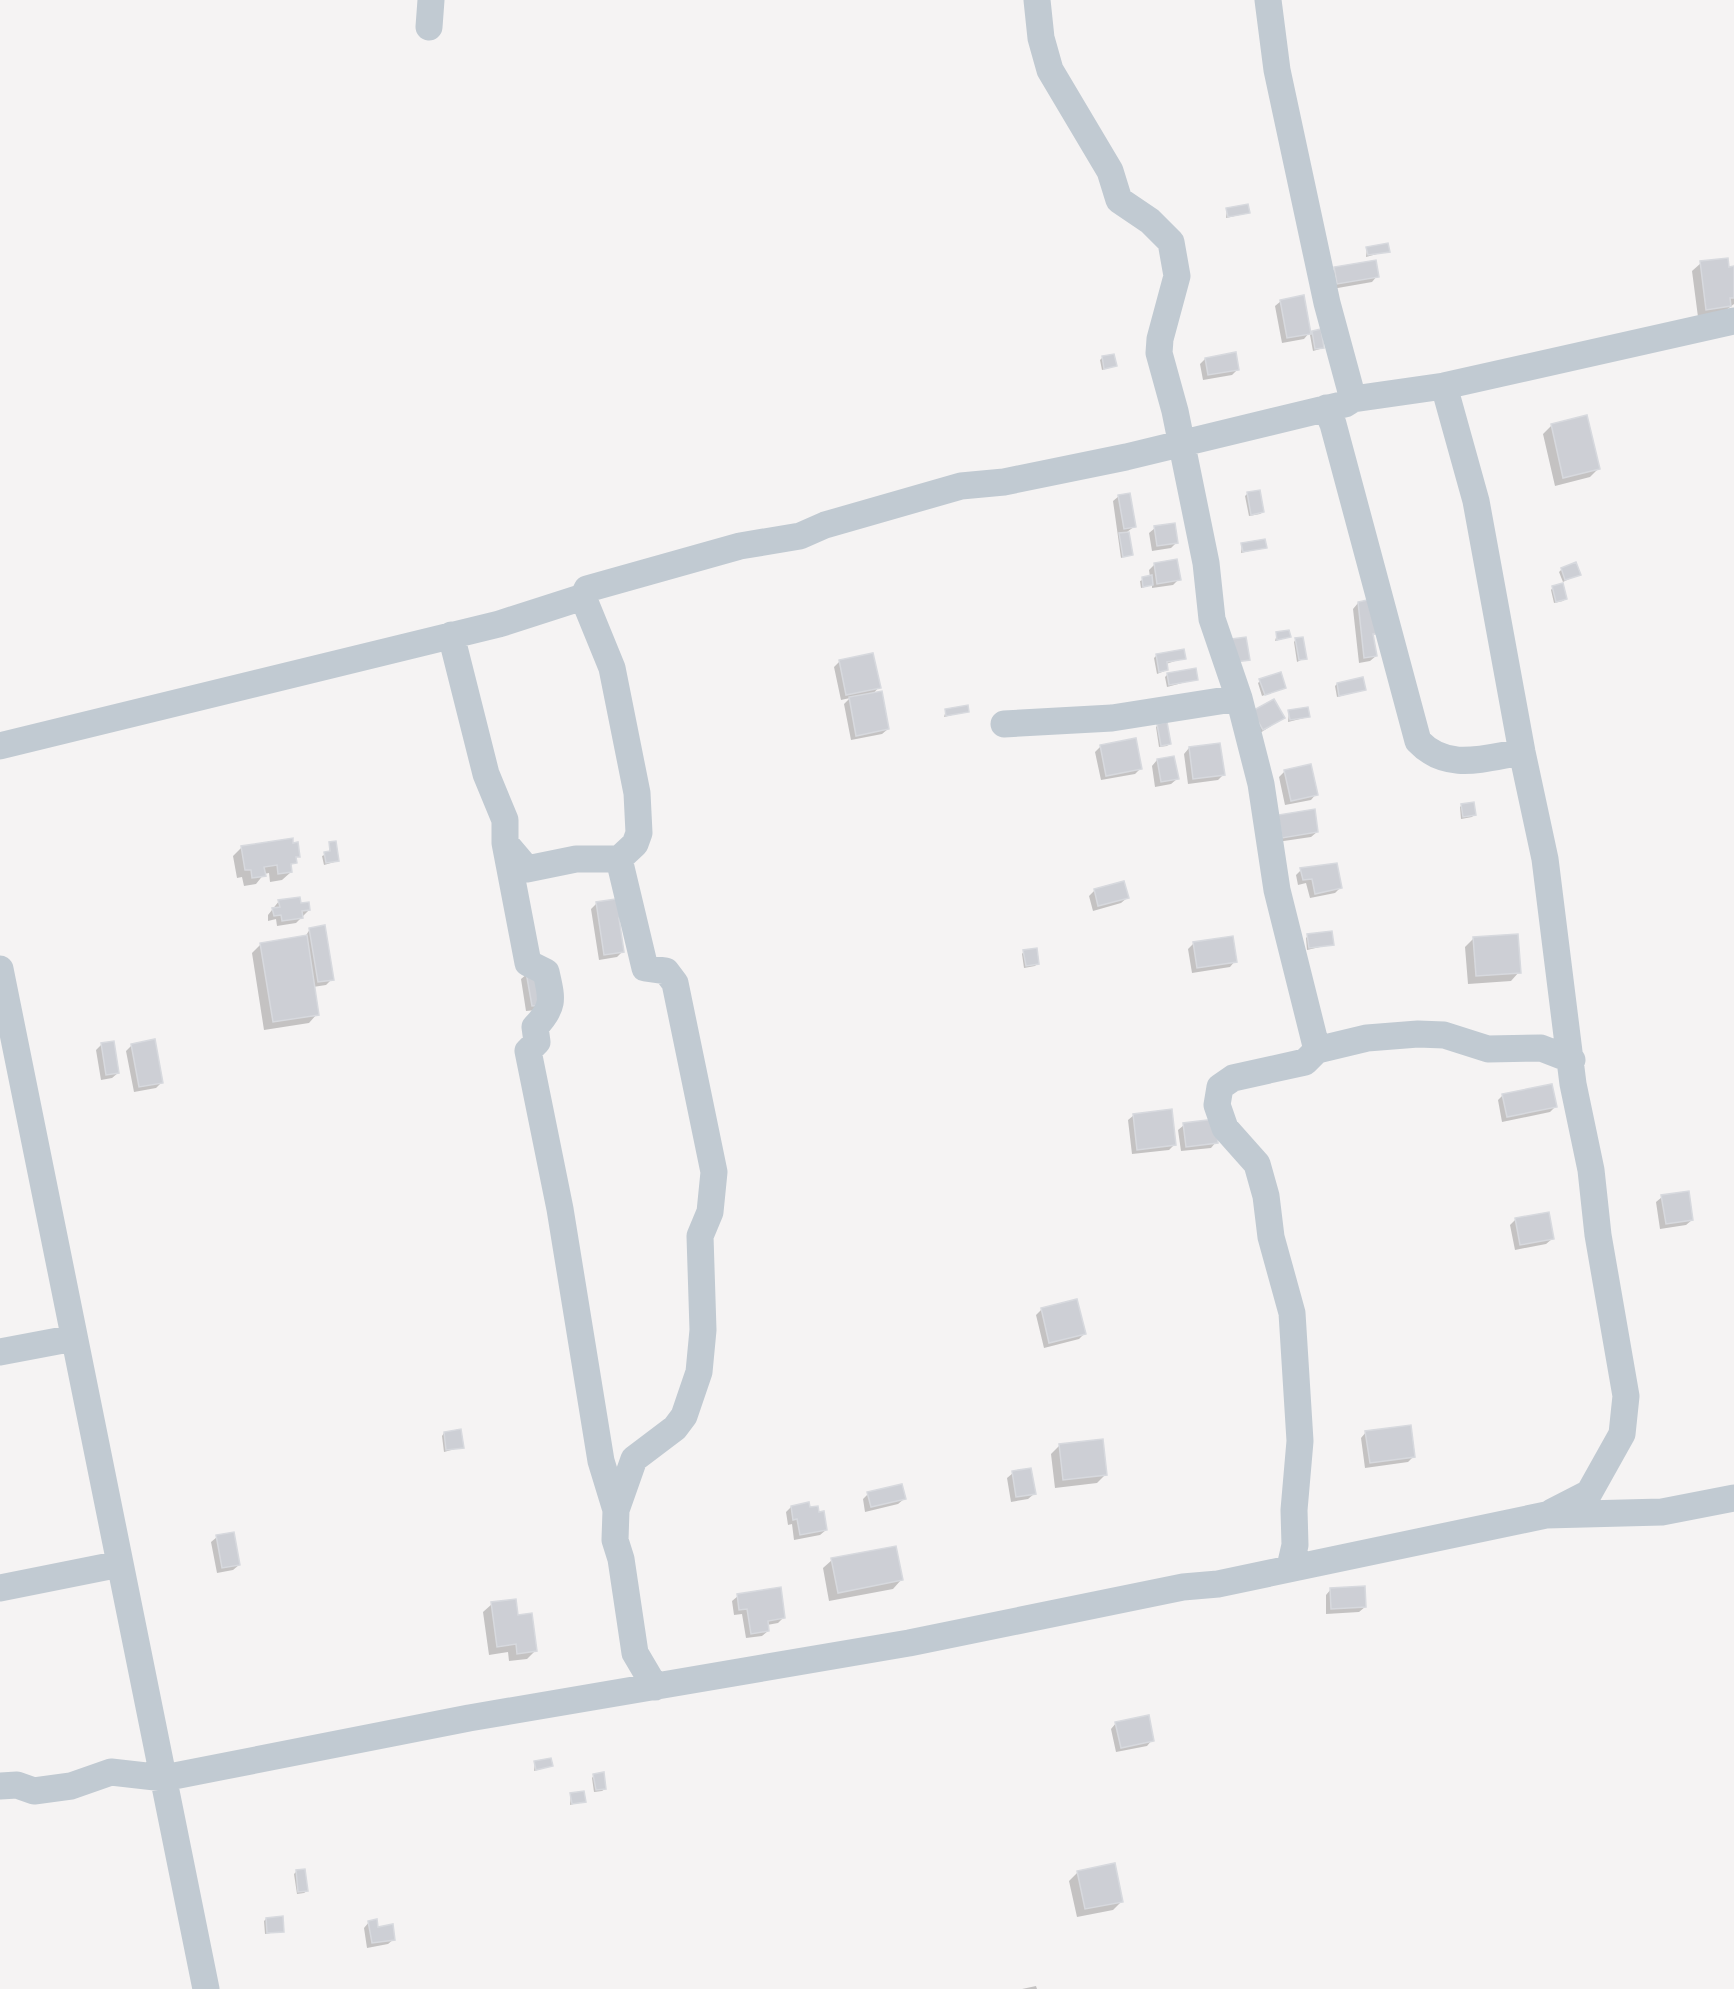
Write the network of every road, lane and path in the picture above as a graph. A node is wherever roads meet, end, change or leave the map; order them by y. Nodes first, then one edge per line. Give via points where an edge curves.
1 (431, 0) edge
2 (1036, 0) edge
3 (1268, 0) edge
4 (429, 27) dead end
5 (1734, 321) edge
6 (1444, 386) junction
7 (1353, 399) junction
8 (1326, 408) junction
9 (1180, 444) junction
10 (583, 597) junction
11 (452, 635) junction
12 (1239, 698) junction
13 (1004, 724) dead end
14 (0, 746) edge
15 (1522, 752) junction
16 (505, 843) junction
17 (619, 859) junction
18 (0, 969) edge
19 (1317, 1050) junction
20 (1572, 1060) junction
21 (74, 1338) junction
22 (0, 1352) edge
23 (1734, 1498) edge
24 (616, 1510) junction
25 (1546, 1515) junction
26 (120, 1564) junction
27 (1290, 1567) junction
28 (0, 1588) edge
29 (656, 1687) junction
30 (164, 1778) junction
31 (0, 1786) edge
32 (206, 1989) edge

1 - 4 street
2 - 9 street via 1050,70 1110,171 1119,200 1150,221 1171,242 1177,276 1159,352
3 - 7 street via 1277,70 1327,303
5 - 6 street
6 - 7 street
6 - 15 street via 1476,501
7 - 8 street
8 - 9 street
8 - 15 street via 1418,741 1431,754 1445,760
9 - 10 street via 1004,482 961,486 789,539 740,546 672,564 587,589
9 - 12 street via 1206,563 1212,620
10 - 11 street via 536,614
10 - 17 street via 612,668 637,793 639,833 635,844
11 - 14 street
11 - 16 street via 486,774 505,820
12 - 13 street via 1112,718
12 - 19 street via 1261,784 1277,890
15 - 20 street via 1545,859
16 - 17 street via 527,869 576,859
16 - 24 street via 528,963 546,972 552,998 546,1015 535,1027 537,1042 528,1051 560,1209 601,1461
17 - 24 street via 645,968 666,971 675,983 714,1172 710,1212 700,1236 704,1330 690,1404 675,1428 634,1460
18 - 21 street
19 - 20 street via 1367,1038 1444,1035 1488,1049 1540,1048
19 - 27 street via 1305,1062 1291,1067 1233,1078 1220,1087 1217,1105 1225,1128 1257,1164 1271,1237 1292,1313 1300,1441 1295,1545
20 - 25 street via 1626,1396 1622,1434 1589,1493
21 - 22 street
21 - 26 street
23 - 25 street via 1662,1512
24 - 29 street via 615,1540 635,1653
25 - 27 street
26 - 28 street
26 - 30 street
27 - 29 street via 909,1643
29 - 30 street via 469,1718
30 - 31 street via 111,1772 71,1786 34,1791 17,1785
30 - 32 street

